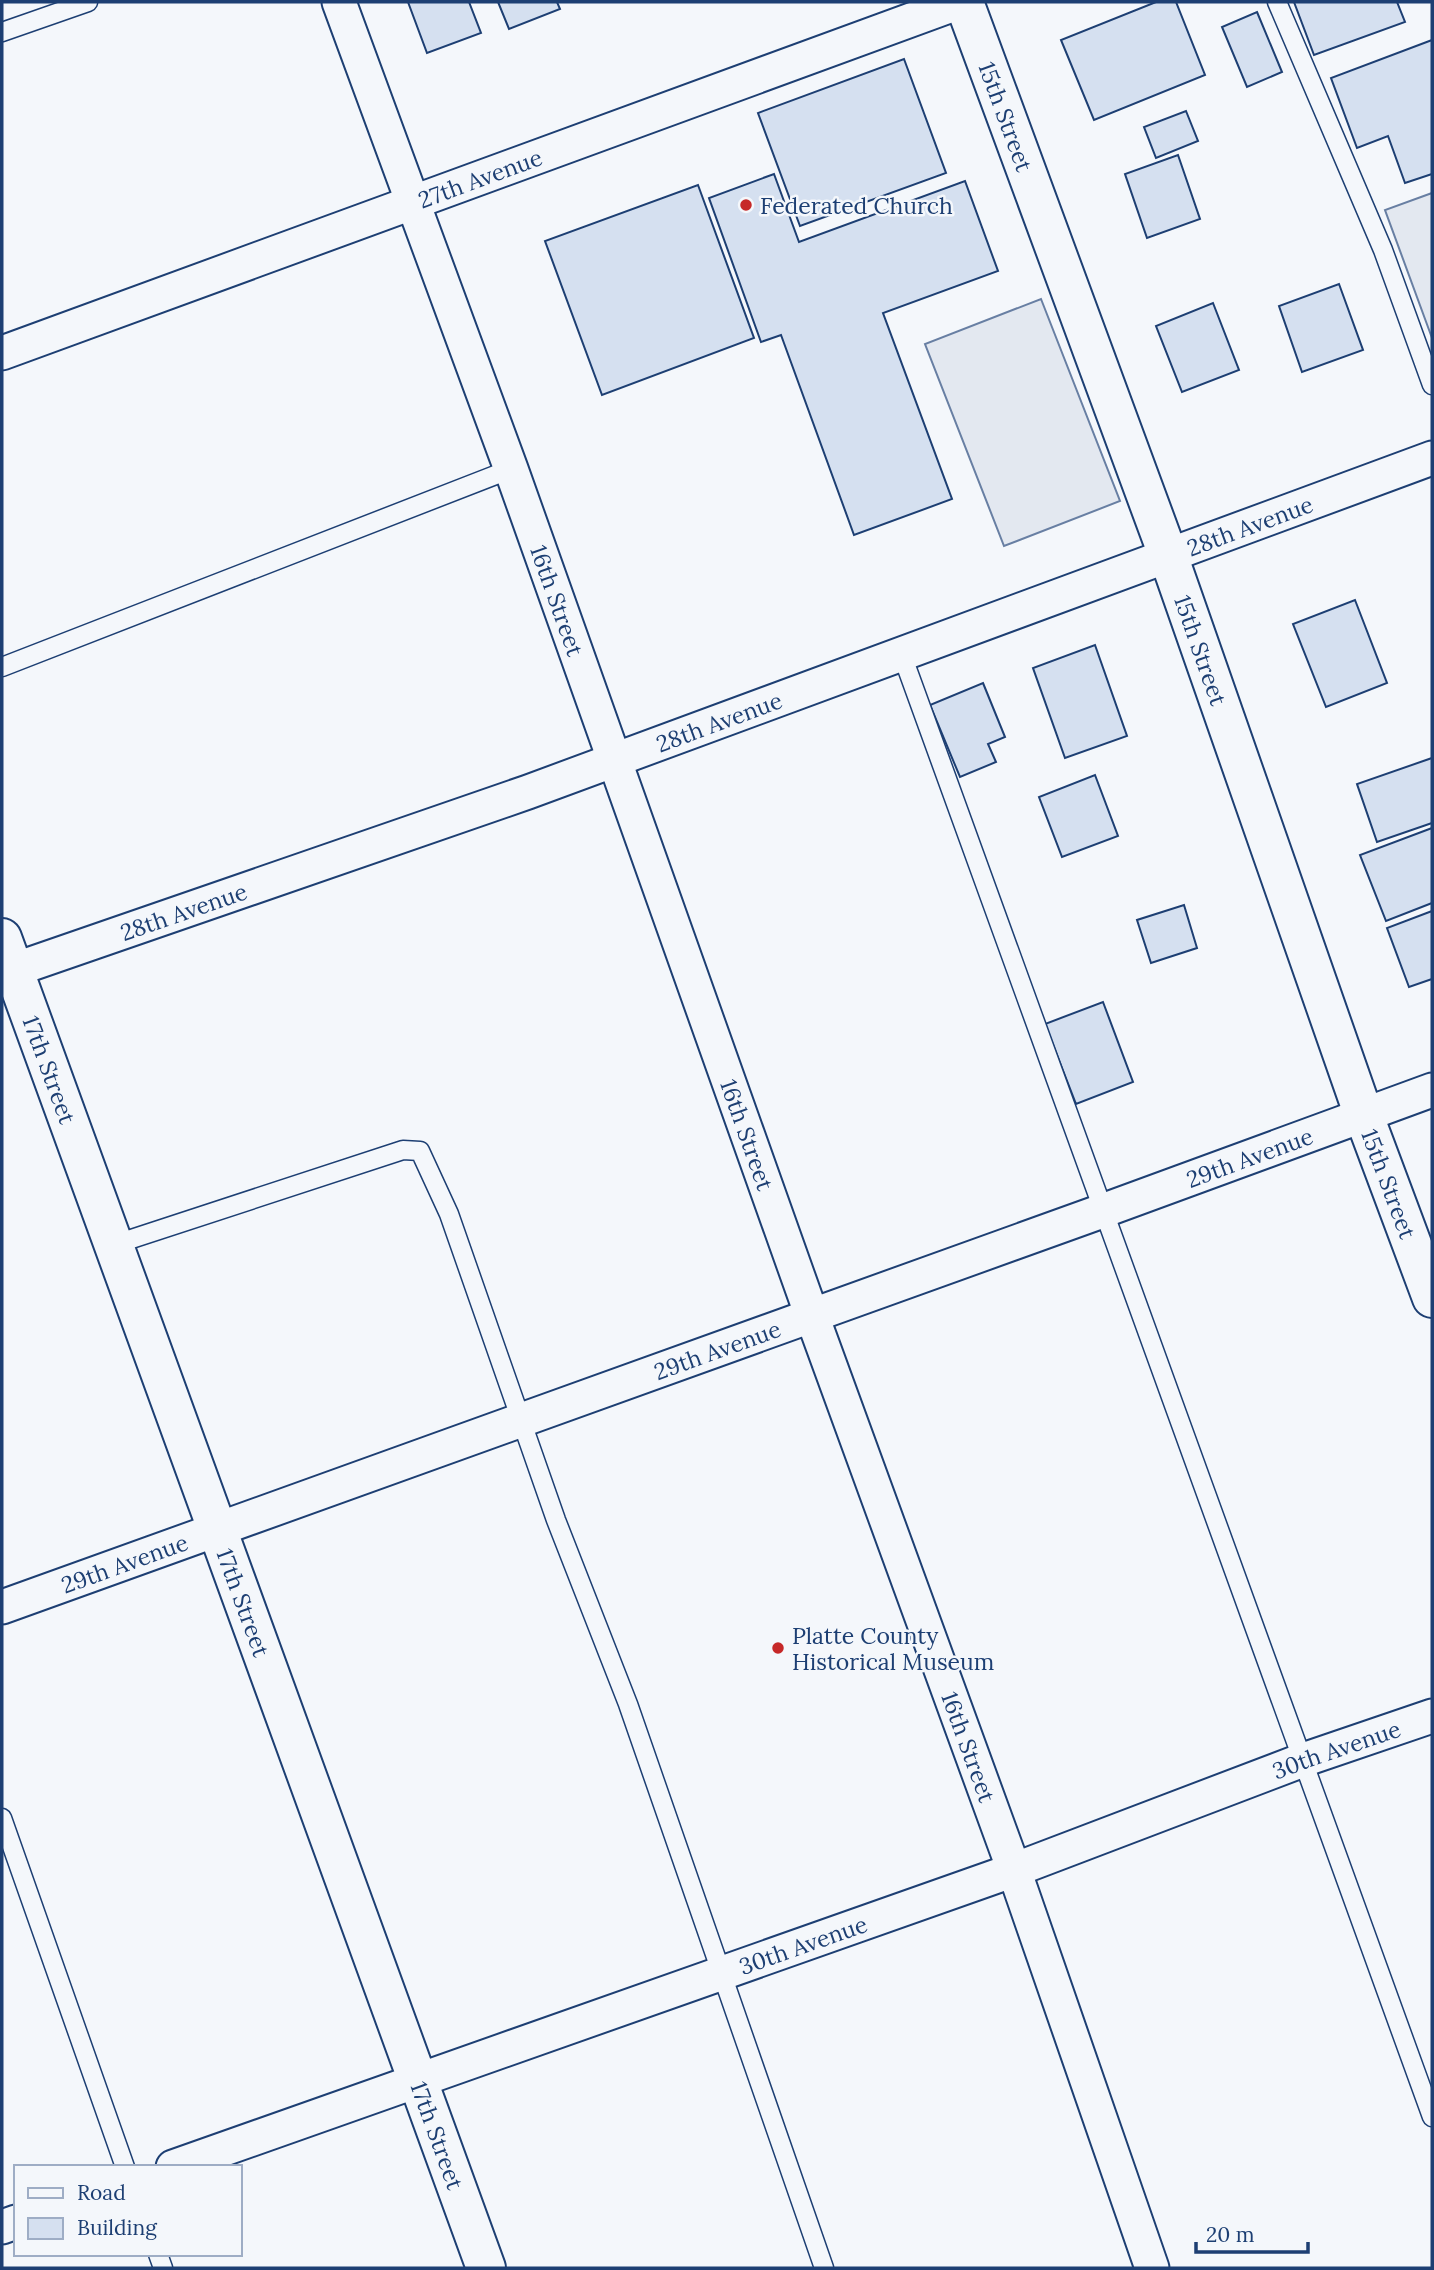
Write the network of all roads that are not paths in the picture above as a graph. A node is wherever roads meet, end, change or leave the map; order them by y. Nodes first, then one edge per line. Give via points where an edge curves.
1 (88, 2) edge
2 (339, 2) edge
3 (962, 2) edge
4 (1277, 2) edge
5 (2, 32) edge
6 (411, 202) junction
7 (2, 353) edge
8 (1432, 385) edge
9 (1432, 458) edge
10 (511, 469) junction
11 (1168, 555) junction
12 (901, 652) junction
13 (2, 667) edge
14 (614, 760) junction
15 (6, 961) edge
16 (1432, 1090) edge
17 (1364, 1116) junction
18 (1105, 1210) junction
19 (113, 1245) junction
20 (1432, 1298) edge
21 (812, 1316) junction
22 (522, 1419) junction
23 (216, 1529) junction
24 (2, 1607) edge
25 (1432, 1716) edge
26 (1303, 1760) junction
27 (2, 1818) edge
28 (1014, 1870) junction
29 (720, 1974) junction
30 (418, 2081) junction
31 (1432, 2117) edge
32 (124, 2165) edge
33 (179, 2165) edge
34 (486, 2268) edge
35 (824, 2268) edge
36 (1152, 2268) edge

1 - 5 lane
2 - 6 street, 16th Street
3 - 6 street, 27th Avenue
3 - 11 street, 15th Street
4 - 8 lane via 1383,250
6 - 7 street, 27th Avenue
6 - 10 street, 16th Street
9 - 11 street, 28th Avenue
10 - 13 lane
10 - 14 street, 16th Street
11 - 12 street, 28th Avenue
11 - 17 street, 15th Street
12 - 14 street, 28th Avenue
12 - 18 lane
14 - 15 street, 28th Avenue
14 - 21 street, 16th Street
15 - 19 street, 17th Street
16 - 17 street, 29th Avenue
17 - 18 street, 29th Avenue
17 - 20 street, 15th Street
18 - 21 street, 29th Avenue
18 - 26 lane
19 - 22 lane via 403,1150 420,1151 449,1214
19 - 23 street, 17th Street
21 - 22 street, 29th Avenue
21 - 28 street, 16th Street
22 - 23 street, 29th Avenue
22 - 29 lane via 628,1704
23 - 24 street, 29th Avenue
23 - 30 street, 17th Street
25 - 26 street, 30th Avenue
26 - 28 street, 30th Avenue
26 - 31 lane
27 - 32 lane
28 - 29 street, 30th Avenue
28 - 36 street, 16th Street
29 - 30 street, 30th Avenue
29 - 35 lane
30 - 33 street, 30th Avenue
30 - 34 street, 17th Street

